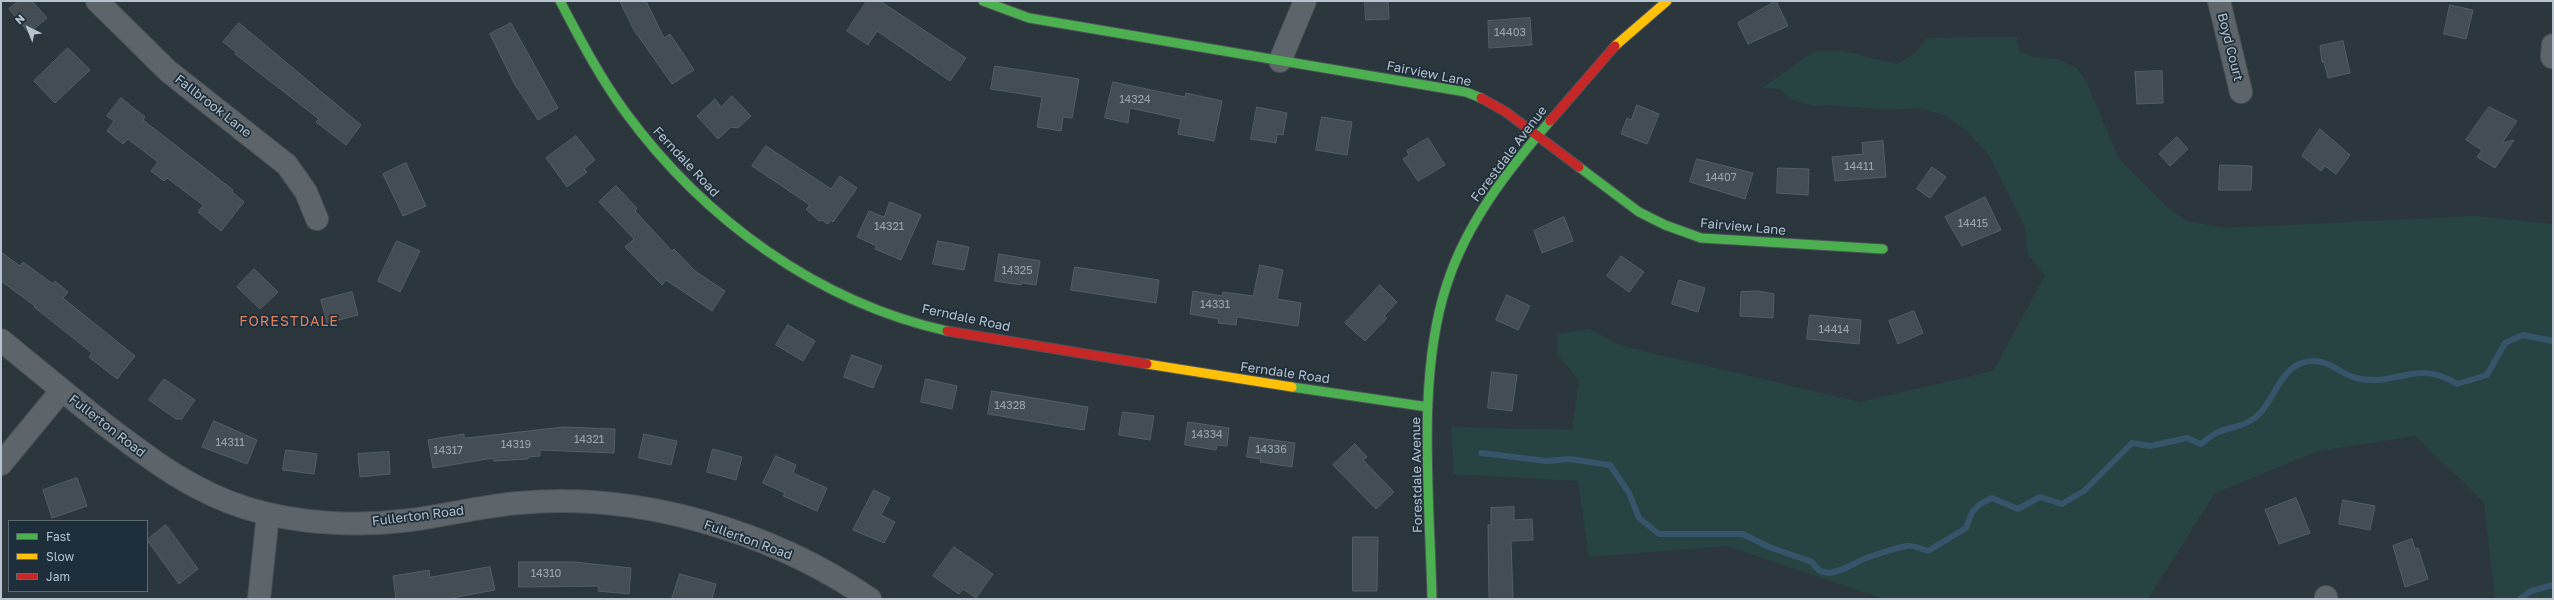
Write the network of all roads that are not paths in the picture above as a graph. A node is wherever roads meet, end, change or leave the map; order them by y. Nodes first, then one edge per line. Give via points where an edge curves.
1 (97, 1) edge
2 (560, 1) edge
3 (983, 1) edge
4 (1305, 1) edge
5 (1668, 1) edge
6 (2219, 1) edge
7 (1280, 61) junction
8 (2241, 92) dead end
9 (1537, 136) junction
10 (317, 219) dead end
11 (1882, 249) dead end
12 (1, 340) edge
13 (62, 390) junction
14 (1428, 407) junction
15 (1, 464) edge
16 (268, 514) junction
17 (258, 599) edge
18 (870, 599) edge
19 (1432, 599) edge

1 - 10 street, Fallbrook Lane via 168,71 287,165 306,192
2 - 14 street, Ferndale Road via 602,79 634,125 670,168 743,235 786,264 832,289 890,314 940,329 1241,380
3 - 7 street, Fairview Lane via 1029,18
4 - 7 street
5 - 9 street, Forestdale Avenue via 1624,36
6 - 8 street, Boyd Court
7 - 9 street, Fairview Lane via 1466,92 1496,106
9 - 11 street, Fairview Lane via 1639,212 1658,224 1684,234 1711,240
9 - 14 street, Forestdale Avenue via 1494,191 1456,259 1436,324 1430,355
12 - 13 street, Fullerton Road
13 - 15 street
13 - 16 street, Fullerton Road via 176,477 227,501
14 - 19 street, Forestdale Avenue
16 - 17 street
16 - 18 street, Fullerton Road via 314,521 364,523 412,520 520,503 571,502 620,506 692,520 746,536 822,569

